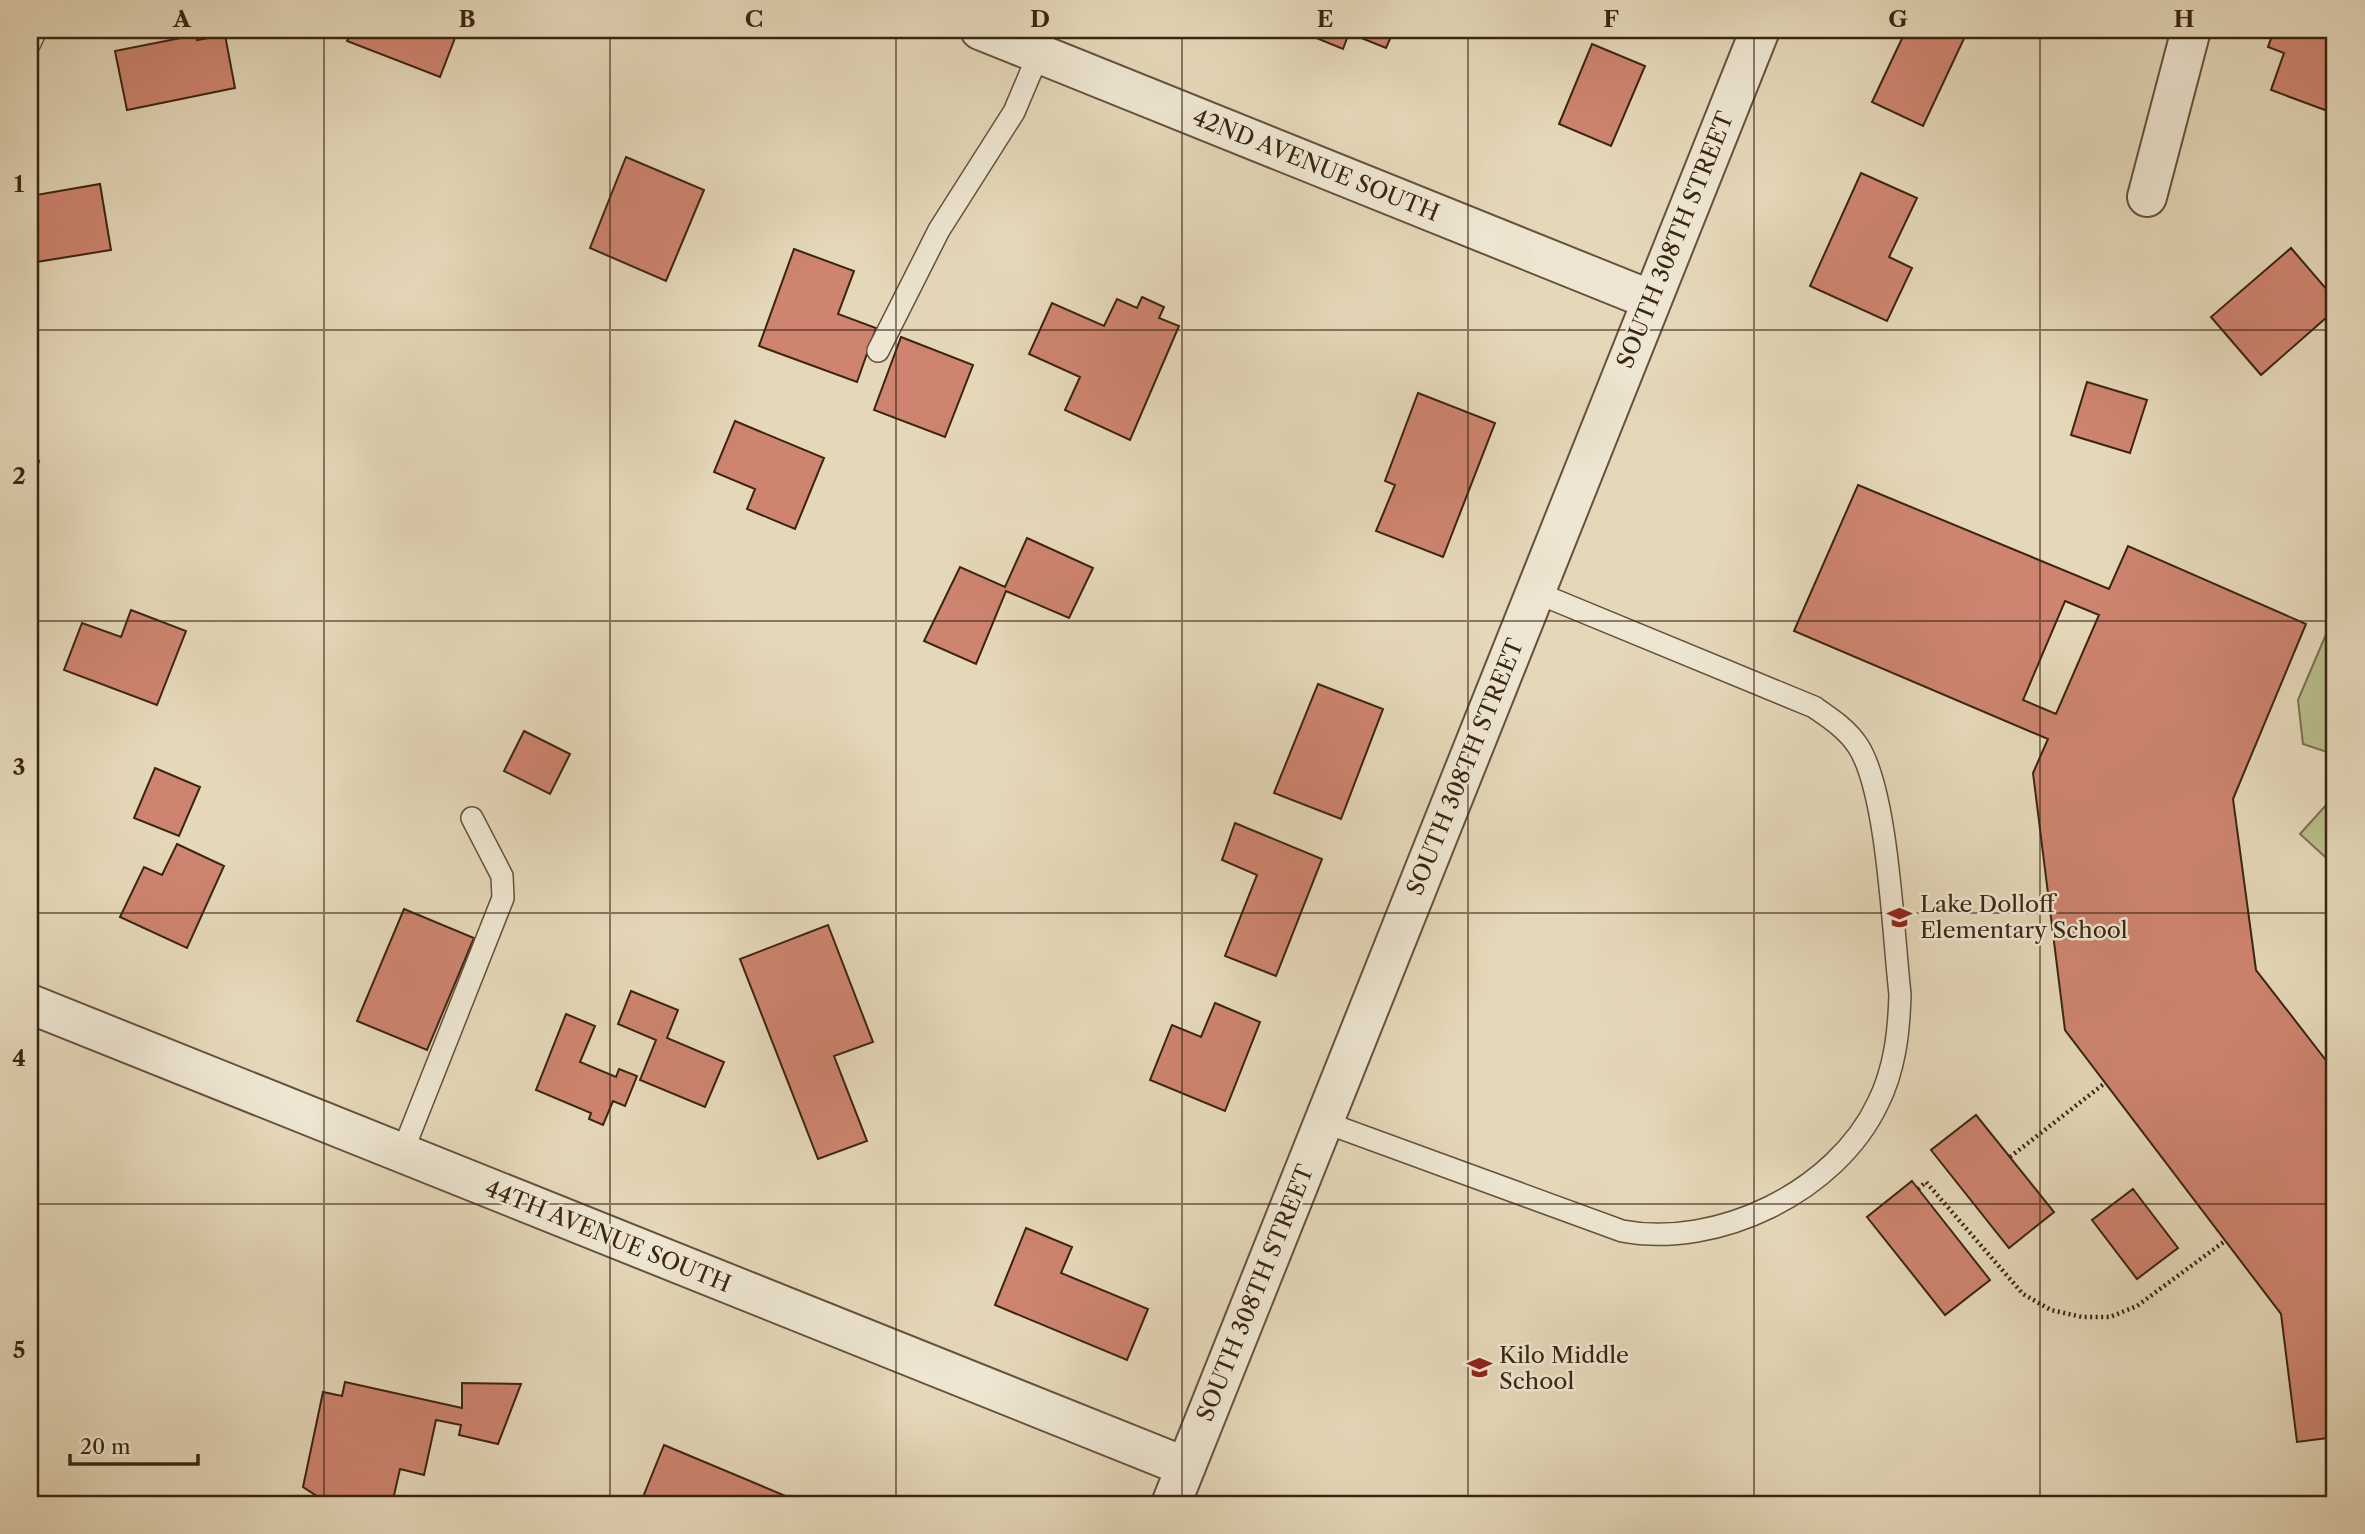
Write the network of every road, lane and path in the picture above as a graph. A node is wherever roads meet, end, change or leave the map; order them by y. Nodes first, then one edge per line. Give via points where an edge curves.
1 (36, 30) edge
2 (980, 30) edge
3 (1760, 30) edge
4 (2191, 30) edge
5 (30, 43) edge
6 (1039, 54) junction
7 (2147, 197) dead end
8 (1651, 300) junction
9 (878, 351) dead end
10 (1535, 592) junction
11 (472, 818) dead end
12 (30, 1004) edge
13 (2105, 1083) dead end
14 (1324, 1122) junction
15 (402, 1153) junction
16 (2010, 1157) dead end
17 (1918, 1189) dead end
18 (2225, 1241) dead end
19 (1186, 1468) junction
20 (1171, 1504) edge

1 - 5 lane
2 - 6 street, 42ND AVENUE SOUTH
3 - 8 street, SOUTH 308TH STREET
4 - 7 street
6 - 8 street, 42ND AVENUE SOUTH
6 - 9 lane via 1014,112 939,230
8 - 10 street, SOUTH 308TH STREET
10 - 14 street, SOUTH 308TH STREET
10 - 14 lane via 1814,708 1858,746 1877,804 1900,994 1888,1080 1853,1143 1808,1185 1746,1216 1667,1236 1622,1231
11 - 15 lane via 502,876 503,898
12 - 15 street, 44TH AVENUE SOUTH
13 - 16 path
14 - 19 street, SOUTH 308TH STREET
15 - 19 street, 44TH AVENUE SOUTH
17 - 18 path via 1926,1182 2023,1294 2051,1310 2082,1317 2110,1317 2137,1306
19 - 20 street, SOUTH 308TH STREET

